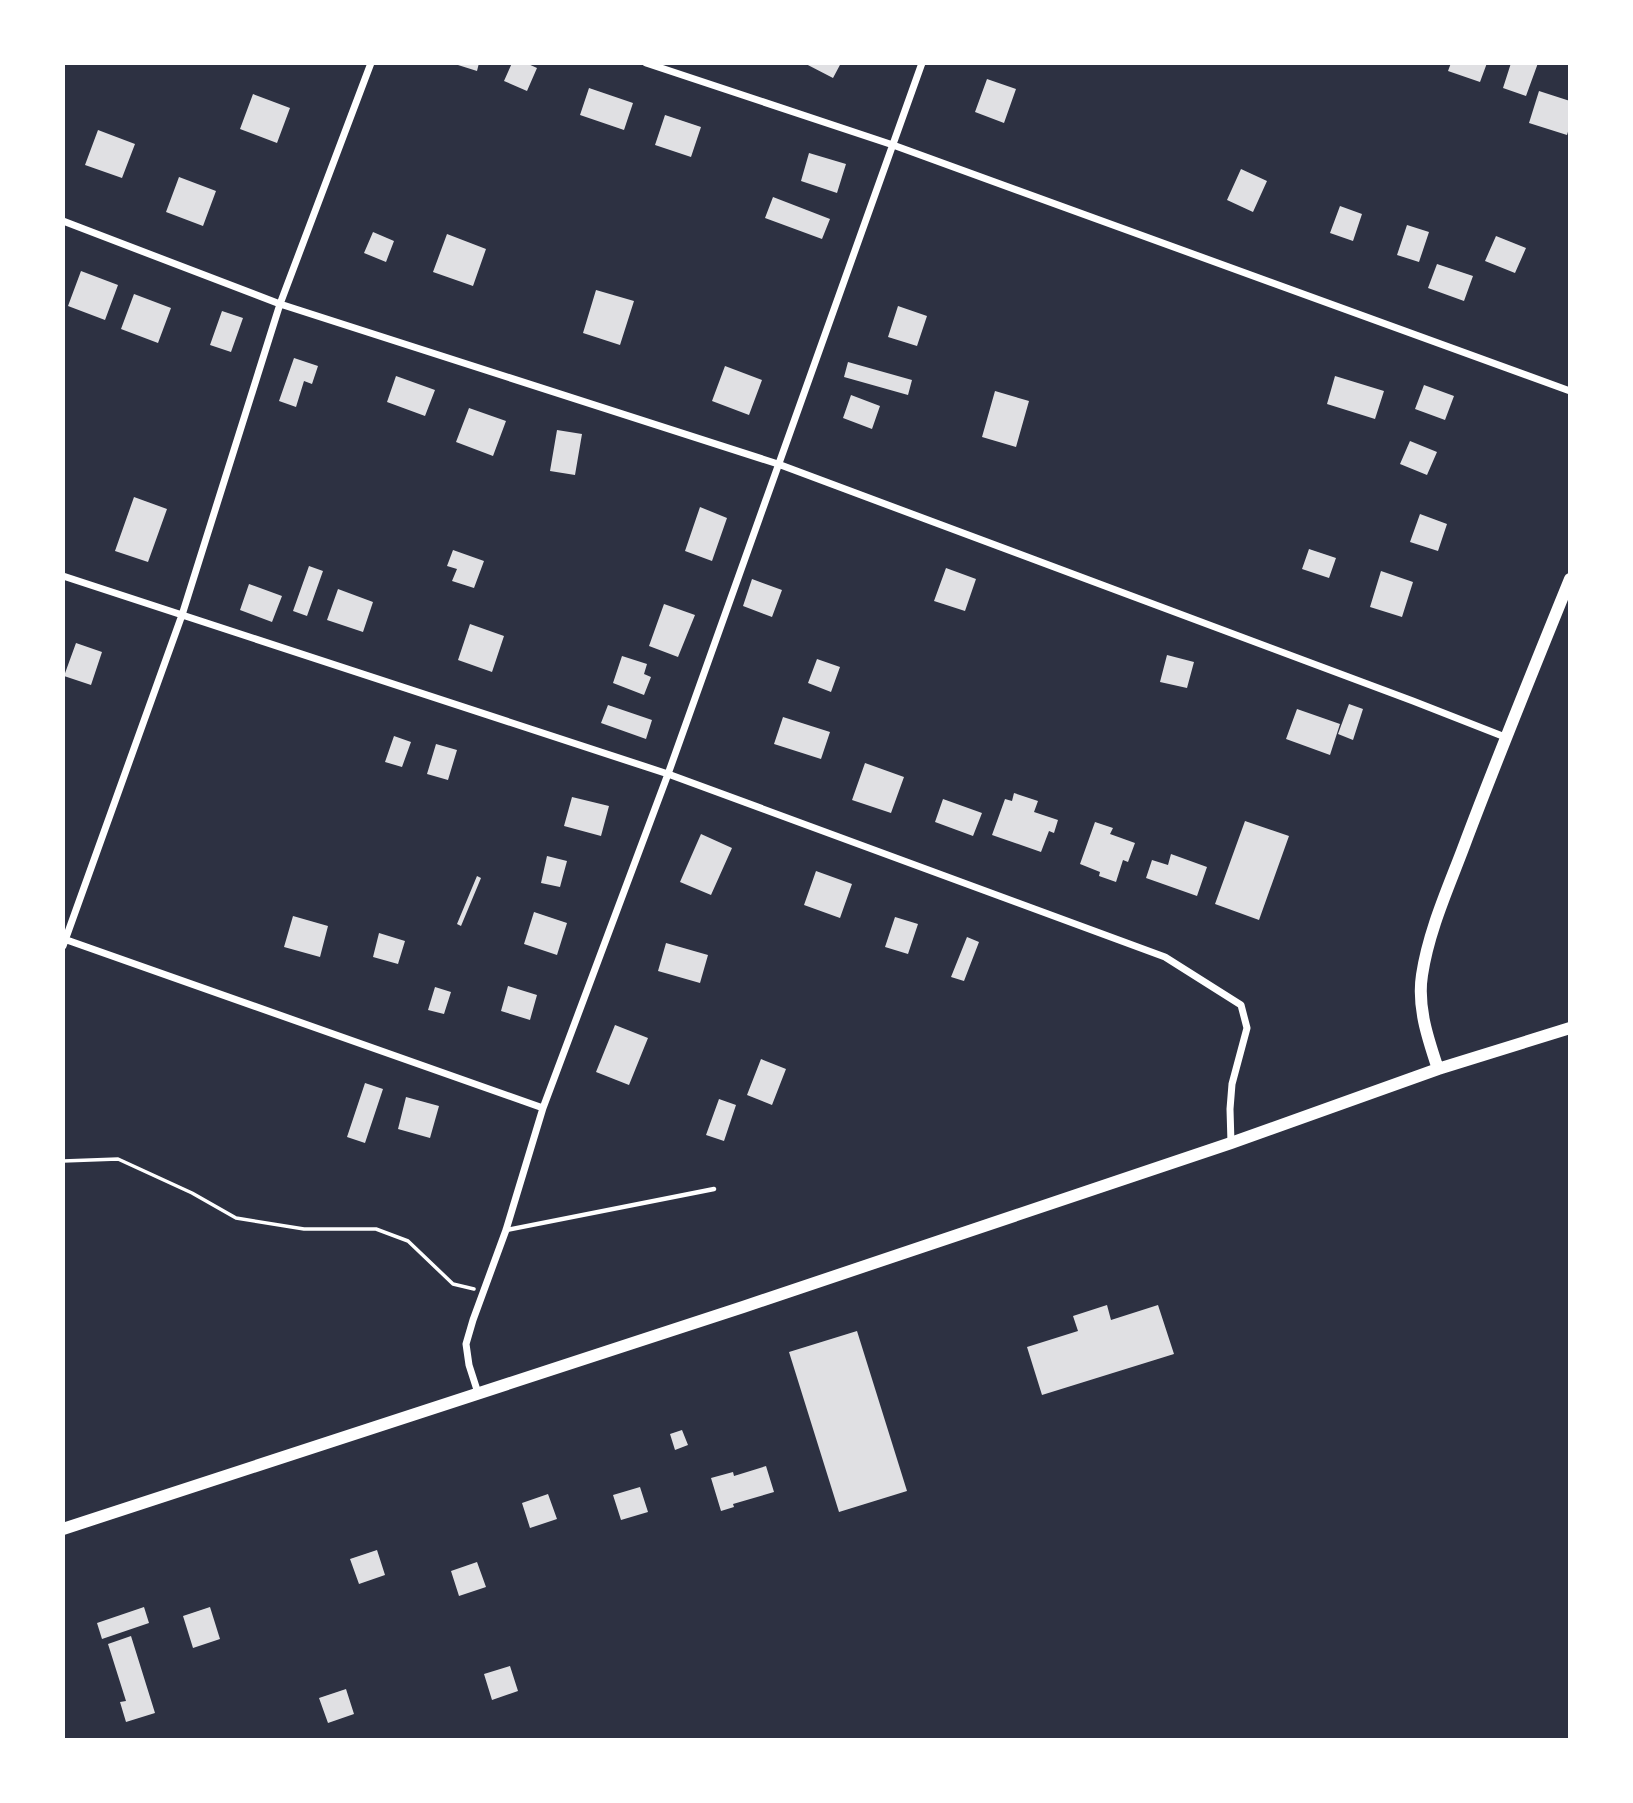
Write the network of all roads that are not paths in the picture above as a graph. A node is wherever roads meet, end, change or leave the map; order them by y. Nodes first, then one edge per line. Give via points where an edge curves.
1 (371, 63) edge
2 (646, 63) edge
3 (922, 63) edge
4 (893, 145) junction
5 (63, 221) edge
6 (281, 304) junction
7 (1570, 391) edge
8 (778, 464) junction
9 (63, 576) edge
10 (1570, 579) edge
11 (182, 615) junction
12 (1505, 737) junction
13 (668, 774) junction
14 (64, 941) edge
15 (1570, 1028) edge
16 (1438, 1069) junction
17 (542, 1108) junction
18 (1231, 1143) junction
19 (714, 1189) dead end
20 (506, 1230) junction
21 (478, 1392) junction
22 (63, 1529) edge

1 - 6 street
2 - 4 street
3 - 4 street
4 - 7 street
4 - 8 street
5 - 6 street
6 - 8 street
6 - 11 street
8 - 12 street
8 - 13 street
9 - 11 street
10 - 12 street
11 - 13 street
11 - 14 street
12 - 16 street via 1437,919 1422,975 1426,1035
13 - 17 street
13 - 18 street via 1165,957 1241,1005 1247,1028 1232,1084
14 - 17 street
15 - 16 street
16 - 18 street
17 - 20 street
18 - 21 street
19 - 20 lane
20 - 21 street via 466,1344
21 - 22 street

